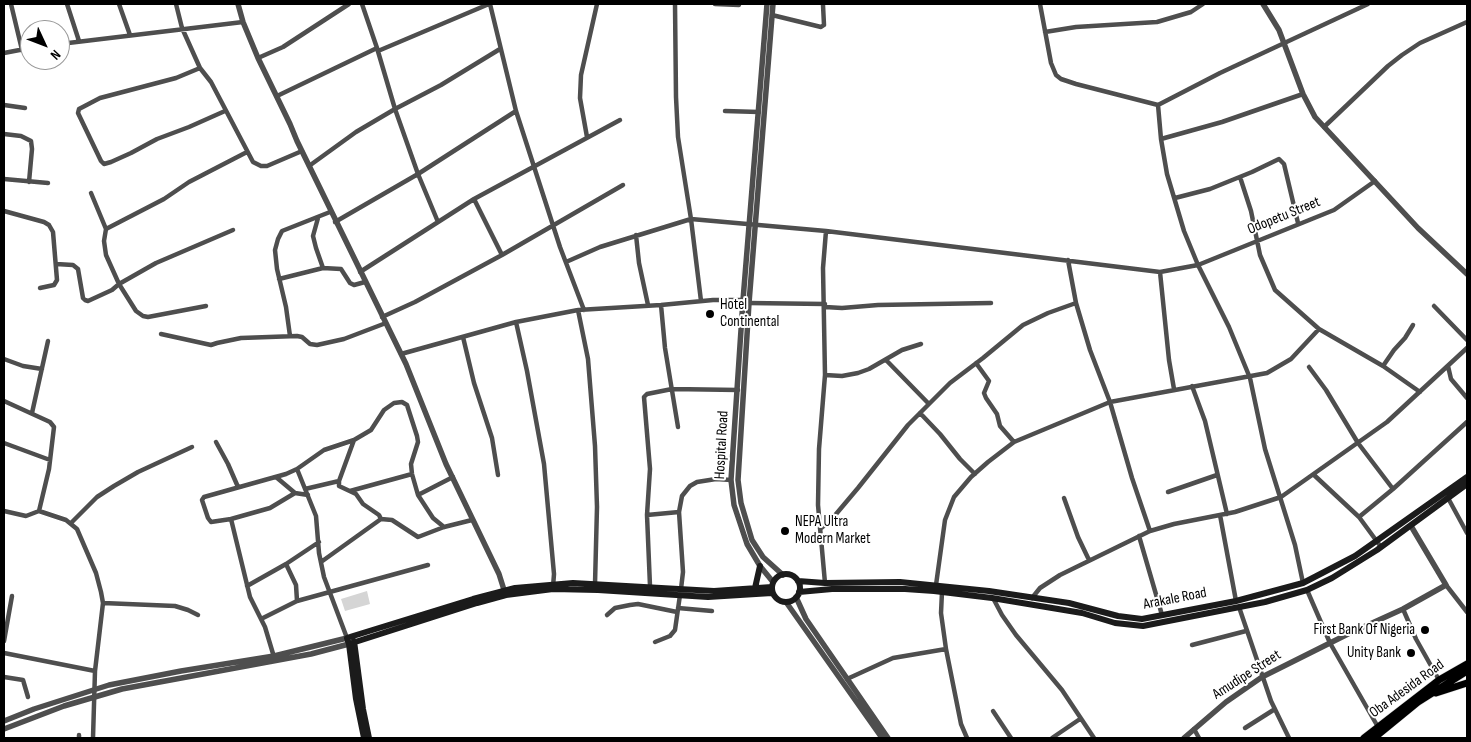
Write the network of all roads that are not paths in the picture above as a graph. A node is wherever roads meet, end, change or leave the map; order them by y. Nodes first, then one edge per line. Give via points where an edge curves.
1 (11, 4) edge
2 (67, 4) edge
3 (119, 4) edge
4 (176, 4) edge
5 (238, 4) edge
6 (350, 4) edge
7 (362, 4) edge
8 (490, 4) edge
9 (597, 4) edge
10 (675, 4) edge
11 (715, 4) edge
12 (767, 4) edge
13 (773, 4) edge
14 (1040, 4) edge
15 (1203, 4) edge
16 (1263, 4) edge
17 (1366, 4) edge
18 (740, 5) edge
19 (823, 5) dead end
20 (772, 15) junction
21 (243, 22) junction
22 (1467, 22) edge
23 (182, 28) junction
24 (1045, 32) junction
25 (130, 35) junction
26 (79, 41) junction
27 (20, 42) edge
28 (70, 42) edge
29 (1285, 44) junction
30 (377, 49) junction
31 (500, 49) junction
32 (20, 50) edge
33 (4, 53) edge
34 (258, 58) junction
35 (200, 68) junction
36 (1303, 94) junction
37 (277, 96) junction
38 (4, 105) edge
39 (1158, 105) junction
40 (25, 108) dead end
41 (395, 109) junction
42 (725, 110) dead end
43 (225, 111) junction
44 (516, 111) junction
45 (759, 112) junction
46 (620, 120) dead end
47 (1324, 127) junction
48 (4, 134) edge
49 (587, 137) junction
50 (1162, 139) junction
51 (302, 151) junction
52 (247, 152) junction
53 (309, 166) junction
54 (533, 168) junction
55 (418, 174) junction
56 (1240, 177) junction
57 (4, 179) edge
58 (1375, 181) junction
59 (29, 182) junction
60 (48, 184) dead end
61 (623, 185) dead end
62 (92, 193) dead end
63 (1174, 198) junction
64 (474, 199) junction
65 (4, 212) edge
66 (330, 212) junction
67 (318, 218) junction
68 (692, 220) junction
69 (335, 222) junction
70 (438, 222) junction
71 (753, 224) junction
72 (1298, 224) junction
73 (554, 226) junction
74 (106, 229) junction
75 (233, 230) dead end
76 (826, 231) junction
77 (636, 236) junction
78 (1257, 241) junction
79 (502, 255) junction
80 (1068, 260) junction
81 (566, 262) junction
82 (56, 264) junction
83 (1198, 265) junction
84 (323, 268) junction
85 (360, 272) junction
86 (1160, 272) junction
87 (1467, 274) edge
88 (279, 279) junction
89 (365, 282) junction
90 (119, 284) junction
91 (40, 288) dead end
92 (701, 301) junction
93 (747, 301) junction
94 (991, 303) dead end
95 (1076, 303) junction
96 (648, 305) junction
97 (206, 306) dead end
98 (661, 306) junction
99 (825, 306) junction
100 (1434, 306) dead end
101 (581, 310) junction
102 (382, 317) junction
103 (516, 322) junction
104 (386, 323) junction
105 (1413, 325) dead end
106 (1318, 329) junction
107 (161, 334) dead end
108 (290, 336) junction
109 (463, 337) junction
110 (1467, 340) edge
111 (48, 341) dead end
112 (921, 344) dead end
113 (1467, 348) edge
114 (401, 354) junction
115 (4, 359) edge
116 (886, 360) junction
117 (976, 363) junction
118 (1383, 366) junction
119 (1448, 366) junction
120 (1309, 367) dead end
121 (42, 369) junction
122 (825, 375) junction
123 (1438, 375) junction
124 (1250, 378) junction
125 (1451, 379) junction
126 (1192, 386) junction
127 (672, 389) junction
128 (1174, 389) junction
129 (738, 390) junction
130 (1420, 392) junction
131 (1467, 398) edge
132 (4, 401) edge
133 (1110, 402) junction
134 (929, 404) junction
135 (32, 413) junction
136 (920, 413) junction
137 (1467, 422) edge
138 (678, 427) dead end
139 (354, 440) junction
140 (216, 442) dead end
141 (1014, 442) junction
142 (4, 443) edge
143 (1358, 443) junction
144 (192, 447) dead end
145 (50, 460) junction
146 (297, 469) junction
147 (412, 474) junction
148 (498, 474) dead end
149 (975, 474) junction
150 (1217, 475) junction
151 (1314, 475) junction
152 (276, 477) junction
153 (453, 477) junction
154 (1467, 477) edge
155 (731, 480) junction
156 (340, 481) junction
157 (1467, 484) edge
158 (238, 487) junction
159 (305, 489) junction
160 (1393, 489) junction
161 (350, 490) junction
162 (1168, 492) dead end
163 (294, 493) junction
164 (308, 495) junction
165 (418, 495) junction
166 (1281, 497) junction
167 (1064, 498) dead end
168 (1448, 498) junction
169 (4, 511) edge
170 (39, 511) junction
171 (679, 512) junction
172 (1227, 514) junction
173 (647, 515) junction
174 (1220, 515) junction
175 (1359, 517) junction
176 (231, 519) junction
177 (381, 519) junction
178 (472, 520) junction
179 (71, 523) junction
180 (1411, 526) junction
181 (444, 527) junction
182 (820, 529) junction
183 (1150, 531) junction
184 (1467, 533) edge
185 (1139, 536) junction
186 (319, 542) junction
187 (1379, 544) junction
188 (1089, 560) junction
189 (321, 562) junction
190 (286, 564) junction
191 (428, 565) dead end
192 (760, 566) junction
193 (783, 575) junction
194 (798, 581) junction
195 (1303, 583) junction
196 (595, 584) junction
197 (826, 584) junction
198 (936, 585) junction
199 (1446, 585) junction
200 (247, 586) junction
201 (650, 586) junction
202 (553, 587) junction
203 (772, 587) junction
204 (755, 588) junction
205 (1306, 590) junction
206 (681, 592) junction
207 (942, 592) junction
208 (329, 593) junction
209 (505, 593) junction
210 (798, 595) junction
211 (12, 596) dead end
212 (1033, 597) junction
213 (992, 598) junction
214 (297, 602) junction
215 (786, 602) junction
216 (103, 603) junction
217 (1030, 604) junction
218 (1238, 604) junction
219 (677, 610) junction
220 (1403, 610) junction
221 (712, 611) dead end
222 (1467, 612) edge
223 (607, 615) dead end
224 (1162, 615) junction
225 (198, 616) dead end
226 (261, 618) junction
227 (1246, 631) junction
228 (351, 640) junction
229 (4, 641) edge
230 (655, 642) dead end
231 (1330, 643) junction
232 (1192, 645) dead end
233 (946, 649) junction
234 (4, 653) edge
235 (274, 658) junction
236 (1467, 664) edge
237 (1467, 671) edge
238 (95, 672) junction
239 (4, 677) edge
240 (1262, 677) junction
241 (847, 679) junction
242 (1439, 680) junction
243 (1467, 683) edge
244 (95, 689) junction
245 (1431, 694) junction
246 (95, 696) junction
247 (28, 697) dead end
248 (1275, 709) junction
249 (993, 711) dead end
250 (1080, 719) junction
251 (4, 721) edge
252 (1245, 728) dead end
253 (4, 729) edge
254 (1194, 729) junction
255 (1382, 733) edge
256 (93, 738) edge
257 (364, 738) edge
258 (369, 738) edge
259 (882, 738) edge
260 (888, 738) edge
261 (967, 738) edge
262 (1011, 738) edge
263 (1052, 738) edge
264 (1094, 738) edge
265 (1184, 738) edge
266 (1199, 738) edge
267 (1289, 738) edge
268 (1364, 738) edge
269 (1374, 738) edge

1 - 27 street
2 - 26 street
3 - 25 street
4 - 23 street
5 - 21 street
6 - 34 street via 283,48
7 - 30 street
8 - 30 street
8 - 31 street
9 - 49 street via 581,75 580,98
10 - 68 street via 678,137
11 - 18 street
12 - 45 street
13 - 20 street
14 - 24 street
15 - 24 street via 1191,12 1157,22
16 - 29 street
17 - 29 street
19 - 20 street via 824,25 821,27
20 - 71 street
21 - 23 street
21 - 34 street
22 - 47 street via 1420,43 1402,55
23 - 25 street
23 - 35 street
24 - 39 street via 1051,63 1060,79
25 - 26 street
26 - 28 street
29 - 36 street
29 - 39 street
30 - 37 street
30 - 41 street
31 - 41 street
31 - 44 street
32 - 33 street
34 - 37 street
35 - 43 street
35 - 43 street via 176,78 100,98 79,109 101,161 104,164 111,162 157,138
36 - 47 street
36 - 50 street
37 - 51 street
38 - 40 street
39 - 50 street
41 - 53 street
41 - 55 street
42 - 45 street
43 - 52 street
44 - 54 street
44 - 55 street
45 - 71 street
46 - 49 street
47 - 58 street
48 - 59 street via 31,141
49 - 54 street
50 - 63 street
51 - 52 street via 267,166 257,164
51 - 53 street
52 - 74 street
53 - 66 street
54 - 64 street
54 - 73 street
55 - 69 street
55 - 70 street
56 - 63 street
56 - 72 street via 1279,158 1282,160
56 - 78 street
57 - 59 street
58 - 72 street, Odopetu Street via 1334,210
58 - 87 street
59 - 60 street
61 - 73 street
62 - 74 street
63 - 83 street
64 - 70 street
64 - 79 street
65 - 82 street via 49,224 53,232
66 - 67 street
66 - 69 street
67 - 84 street via 313,236
67 - 88 street via 282,231 275,250
68 - 71 street, Odopetu Street
68 - 77 street, Odopetu Street
68 - 92 street
69 - 85 street
70 - 85 street
71 - 76 street, Odopetu Street
71 - 93 street
72 - 78 street, Odopetu Street
73 - 79 street
73 - 81 street
74 - 90 street via 106,255
75 - 90 street via 156,263
76 - 80 street, Odopetu Street
76 - 99 street via 823,268
77 - 81 street, Odopetu Street
77 - 96 street
78 - 83 street, Odopetu Street
78 - 106 street via 1275,290
79 - 102 street
80 - 86 street, Odopetu Street
80 - 95 street
81 - 101 street
82 - 90 street via 72,265 78,269 83,298 88,301
82 - 91 street via 56,283
83 - 86 street, Odopetu Street
83 - 124 street
84 - 88 street
84 - 89 street via 341,269 354,285
85 - 89 street
86 - 128 street
88 - 108 street
89 - 102 street
90 - 97 street via 136,311 143,316
92 - 93 street
92 - 98 street
93 - 99 street
93 - 129 street, Hospital Road
93 - 193 street, Hospital Road via 738,460 740,495 752,540 763,557
94 - 99 street
95 - 117 street via 1023,325
95 - 133 street
96 - 98 street
96 - 101 street
98 - 127 street
99 - 122 street
100 - 110 street
101 - 103 street
101 - 196 street via 595,446
102 - 104 street
103 - 109 street
103 - 202 street via 544,464
104 - 108 street via 344,339 316,345 302,337
104 - 114 street
105 - 118 street
106 - 118 street
106 - 124 street via 1284,364
107 - 108 street via 211,345 241,338
109 - 114 street
109 - 148 street via 492,438
111 - 121 street
112 - 116 street
113 - 119 street
114 - 153 street
115 - 121 street
116 - 122 street via 858,373
116 - 134 street
117 - 134 street
117 - 141 street via 989,381 984,393 986,398 997,414 1000,426
118 - 130 street
119 - 123 street
119 - 125 street
120 - 143 street
121 - 135 street
122 - 182 street via 818,449
123 - 125 street
123 - 130 street
124 - 126 street
124 - 166 street via 1265,449
125 - 131 street
126 - 128 street
126 - 150 street
127 - 129 street
127 - 138 street
127 - 173 street via 644,397 650,469
128 - 133 street
129 - 155 street, Hospital Road
130 - 143 street
132 - 135 street
133 - 141 street
133 - 183 street
134 - 136 street
135 - 145 street via 54,427
136 - 149 street
136 - 182 street
137 - 160 street
139 - 146 street via 324,450
139 - 147 street via 371,430 389,406 404,403 418,442 411,464
139 - 156 street
140 - 158 street
141 - 149 street
142 - 145 street
143 - 151 street
143 - 160 street
144 - 179 street via 114,486 97,497
145 - 170 street
146 - 152 street
146 - 159 street
147 - 161 street
147 - 165 street
149 - 198 street via 954,497 947,511
150 - 162 street
150 - 172 street
151 - 166 street
151 - 175 street
152 - 158 street
152 - 163 street
153 - 165 street
153 - 178 street
154 - 187 main road, Arakale Road
155 - 171 street via 709,480 690,486 682,496
155 - 192 street, Hospital Road via 737,515 747,544
156 - 159 street
156 - 161 street via 341,488
157 - 168 main road, Arakale Road
158 - 176 street via 202,500 211,522
159 - 164 street
160 - 175 street
161 - 177 street
163 - 164 street
163 - 176 street via 270,508
164 - 186 street via 316,516
165 - 181 street via 433,518
166 - 172 street
166 - 195 street
167 - 188 street
168 - 180 main road, Arakale Road
168 - 184 street
169 - 170 street via 26,516
170 - 179 street
171 - 173 street
171 - 206 street
172 - 174 street
173 - 201 street
174 - 183 street
174 - 218 street
175 - 187 street
176 - 200 street
177 - 181 street via 392,520 418,537
177 - 189 street
178 - 181 street
178 - 209 street
179 - 216 street via 77,529 96,573
180 - 187 main road, Arakale Road
180 - 199 street
182 - 197 street
183 - 185 street
185 - 188 street
185 - 224 street
186 - 189 street
186 - 190 street
187 - 195 main road, Arakale Road
187 - 205 main road, Arakale Road via 1332,578
188 - 212 street via 1049,581
189 - 208 street
190 - 200 street
190 - 214 street via 296,585
191 - 208 street
192 - 203 street, Hospital Road
192 - 204 main road
193 - 194 main road via 788,574
193 - 203 main road via 777,577
194 - 197 main road, Arakale Road
194 - 210 main road
195 - 218 main road, Arakale Road
196 - 201 main road
196 - 202 main road
197 - 198 main road, Arakale Road via 900,582
198 - 212 main road, Arakale Road
199 - 220 street, Amudipe Street
199 - 222 street
200 - 226 street
201 - 206 main road
202 - 206 main road
202 - 209 main road
203 - 204 main road
203 - 206 main road via 708,597
203 - 215 main road via 780,601
204 - 206 main road
205 - 218 main road, Arakale Road via 1265,602
205 - 231 street
206 - 219 street
207 - 210 main road, Arakale Road via 832,589
207 - 213 main road, Arakale Road
207 - 233 street
208 - 214 street
208 - 228 street
209 - 228 main road
210 - 215 main road
210 - 241 street via 806,619
211 - 229 street
212 - 217 street
212 - 224 main road, Arakale Road via 1132,619
213 - 217 main road, Arakale Road
213 - 250 street
214 - 226 street
215 - 259 street
216 - 225 street via 175,606
216 - 238 street
217 - 218 main road, Arakale Road via 1143,626
218 - 224 main road, Arakale Road
218 - 227 street
219 - 221 street
219 - 223 street via 638,604 616,608
219 - 230 street via 675,630
220 - 231 street, Amudipe Street
220 - 242 street
226 - 235 street
227 - 232 street
227 - 240 street
228 - 235 street
228 - 257 main road via 356,699
228 - 258 main road
231 - 240 street, Amudipe Street
231 - 255 street
233 - 241 street via 893,658
233 - 261 street via 960,724
234 - 238 street
235 - 244 street via 181,671
235 - 246 street
236 - 242 main road, Oba Adesida Road
237 - 245 main road, Oba Adesida Road
238 - 244 street
239 - 247 street via 23,680
240 - 248 street
240 - 254 street, Amudipe Street
241 - 260 street
242 - 255 main road, Oba Adesida Road
243 - 245 main road
244 - 246 street
244 - 251 street
245 - 255 main road, Oba Adesida Road
246 - 253 street
246 - 256 street
248 - 252 street
248 - 267 street
249 - 262 street
250 - 263 street
250 - 264 street
254 - 265 street, Amudipe Street
254 - 266 street
255 - 268 main road, Oba Adesida Road
255 - 269 main road, Oba Adesida Road

